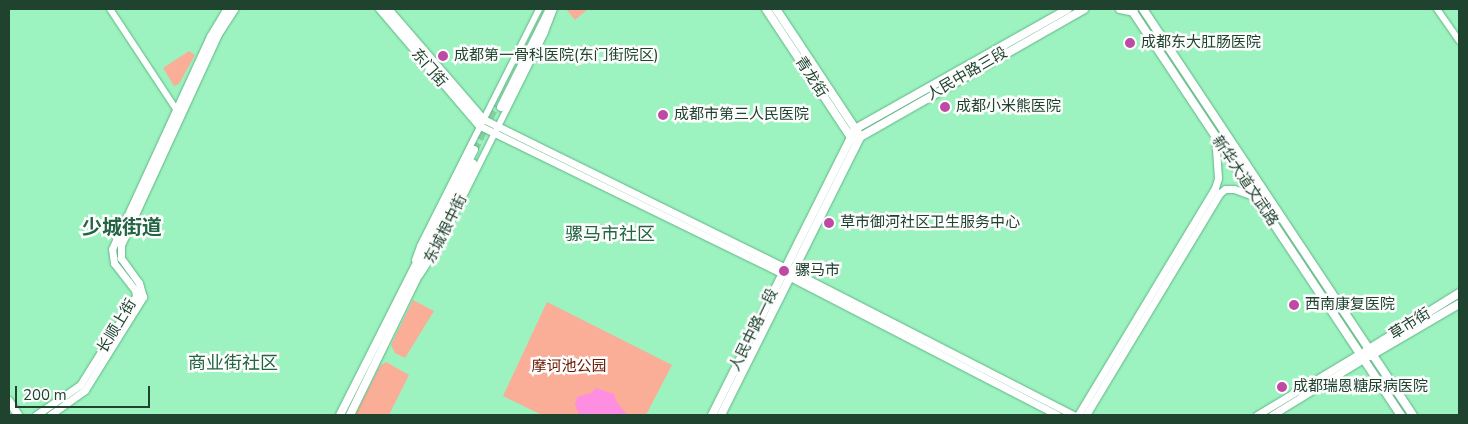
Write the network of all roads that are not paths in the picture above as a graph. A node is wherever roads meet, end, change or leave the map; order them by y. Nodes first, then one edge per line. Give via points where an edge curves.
1 (110, 9) edge
2 (226, 9) edge
3 (234, 9) edge
4 (380, 9) edge
5 (388, 9) edge
6 (539, 9) edge
7 (544, 9) edge
8 (550, 9) edge
9 (554, 9) edge
10 (766, 9) edge
11 (776, 9) edge
12 (1068, 9) edge
13 (1084, 9) edge
14 (1120, 9) edge
15 (1143, 9) edge
16 (1437, 9) edge
17 (1132, 10) edge
18 (1459, 41) edge
19 (176, 109) junction
20 (181, 116) junction
21 (481, 123) junction
22 (855, 129) junction
23 (496, 130) junction
24 (1215, 135) junction
25 (860, 137) junction
26 (850, 138) junction
27 (856, 145) junction
28 (477, 151) tunnel mouth
29 (1256, 197) junction
30 (787, 272) junction
31 (415, 275) junction
32 (1459, 293) edge
33 (1459, 304) edge
34 (1371, 352) junction
35 (1361, 356) junction
36 (9, 401) edge
37 (18, 415) edge
38 (36, 415) edge
39 (50, 415) edge
40 (340, 415) edge
41 (350, 415) edge
42 (712, 415) edge
43 (721, 415) edge
44 (1057, 415) edge
45 (1074, 415) edge
46 (1078, 415) edge
47 (1086, 415) edge
48 (1257, 415) edge
49 (1272, 415) edge
50 (1400, 415) edge
51 (1413, 415) edge

1 - 19 street
2 - 19 main road
3 - 20 main road via 218,34
4 - 21 main road, 东门街
5 - 21 main road, 东门街
6 - 21 street, 东城根中街
7 - 8 main road via 499,106
9 - 23 street, 东城根中街
10 - 26 main road, 青龙街
11 - 22 main road, 青龙街
12 - 22 main road, 人民中路三段
13 - 25 main road, 人民中路三段
14 - 17 main road
15 - 34 main road, 新华大道文武路
16 - 18 street
17 - 24 main road, 新华大道文武路
19 - 20 street
19 - 38 main road, 长顺上街 via 112,249 114,264 135,290 136,296 80,385
20 - 39 main road, 长顺上街 via 120,249 121,258 139,283 143,296 85,390
21 - 23 main road
21 - 31 street, 东城根中街 via 420,246
22 - 25 main road, 青龙街
22 - 26 main road
23 - 30 main road
23 - 31 street, 东城根中街 via 437,249 424,271
24 - 29 main road, 新华大道文武路
24 - 46 main road via 1218,178 1215,188
25 - 27 main road
26 - 27 main road, 青龙街
26 - 30 main road, 人民中路一段
27 - 30 main road, 人民中路一段
28 - 31 main road
29 - 35 main road, 新华大道文武路
29 - 47 main road via 1234,189 1220,193
30 - 42 main road, 人民中路一段
30 - 43 main road, 人民中路一段
30 - 44 main road
30 - 45 main road
31 - 40 main road, 东城根中街 via 385,325
31 - 41 main road, 东城根中街 via 393,329
32 - 34 main road, 草市街
33 - 34 main road, 草市街
34 - 35 main road, 草市街
34 - 51 main road, 新华大道文武路
35 - 48 main road
35 - 49 main road
35 - 50 main road, 新华大道文武路
36 - 37 main road

